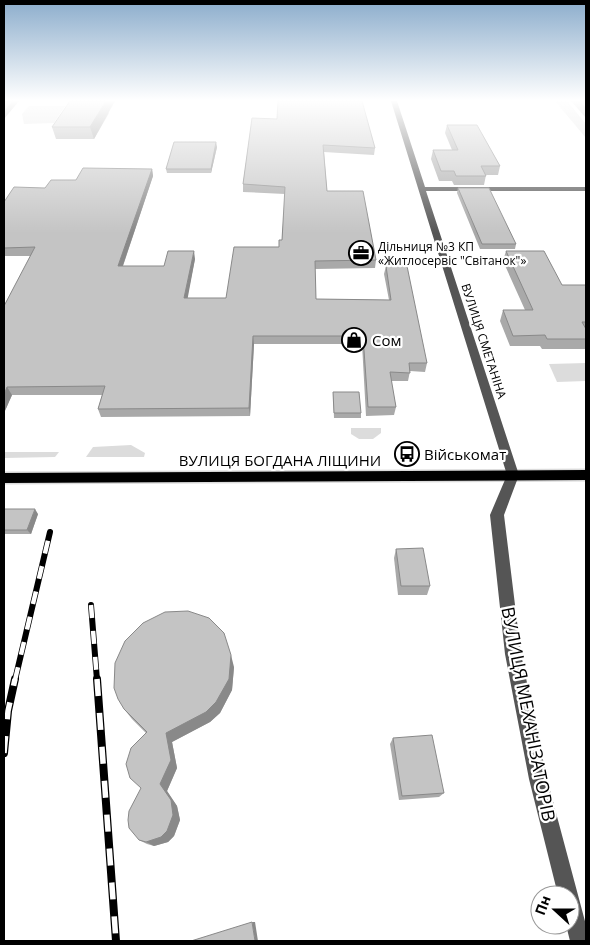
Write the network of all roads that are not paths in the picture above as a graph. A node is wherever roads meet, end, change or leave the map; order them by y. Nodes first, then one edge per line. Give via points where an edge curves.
1 (408, 145) edge
2 (586, 189) edge
3 (422, 190) junction
4 (513, 475) junction
5 (586, 475) edge
6 (4, 478) edge
7 (565, 885) edge

1 - 3 street, ВУЛИЦЯ СМЕТАНІНА
2 - 3 street
3 - 4 street, ВУЛИЦЯ СМЕТАНІНА
4 - 5 main road, ВУЛИЦЯ БОГДАНА ЛІЩИНИ
4 - 6 main road, ВУЛИЦЯ БОГДАНА ЛІЩИНИ
4 - 7 street, ВУЛИЦЯ МЕХАНІЗАТОРІВ via 497,515 514,654 538,779

